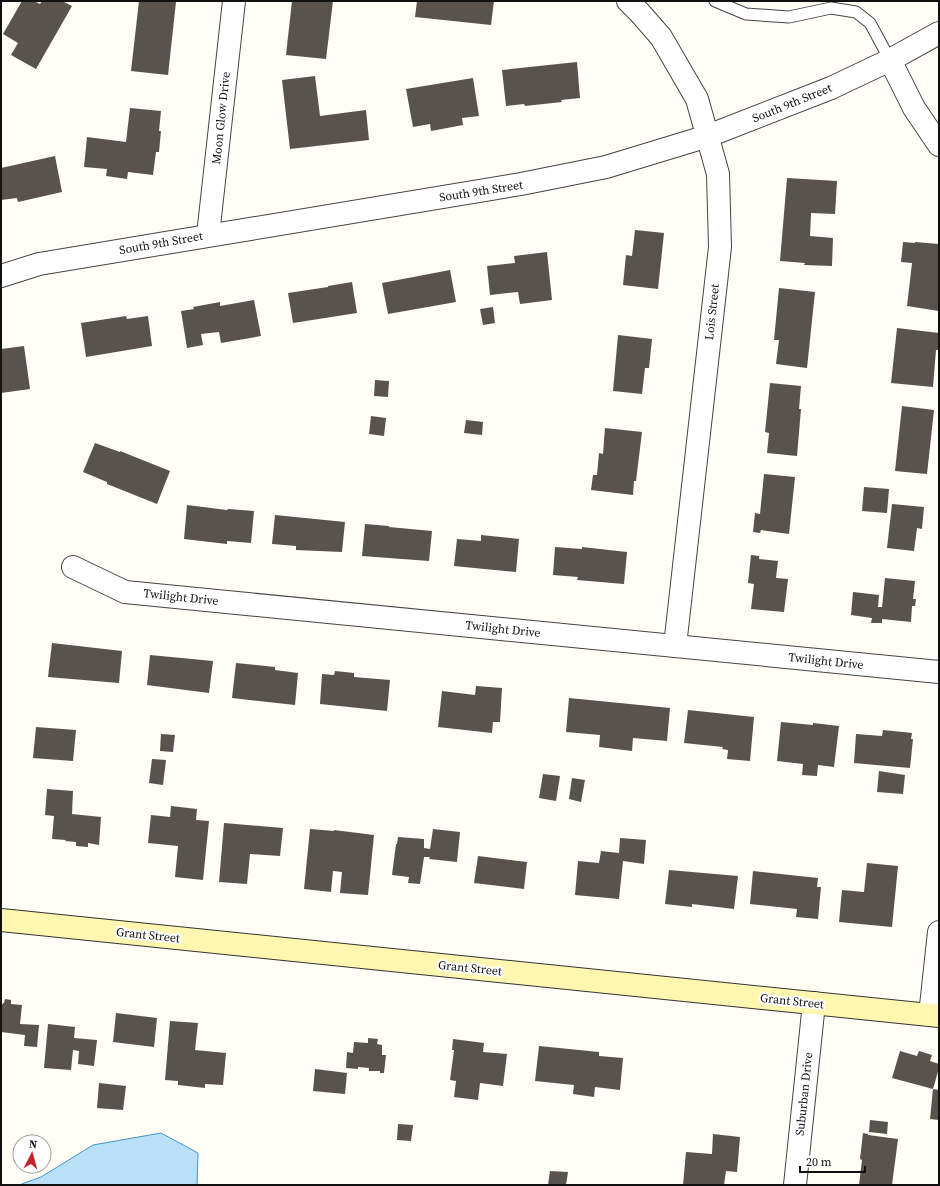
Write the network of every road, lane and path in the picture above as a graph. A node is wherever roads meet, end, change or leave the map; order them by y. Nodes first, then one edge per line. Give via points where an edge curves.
1 (234, 1) edge
2 (628, 1) edge
3 (716, 1) edge
4 (939, 33) edge
5 (890, 60) junction
6 (708, 136) junction
7 (939, 144) edge
8 (208, 235) junction
9 (1, 276) edge
10 (73, 567) dead end
11 (675, 646) junction
12 (939, 672) edge
13 (1, 920) edge
14 (939, 932) edge
15 (814, 1003) junction
16 (934, 1015) edge
17 (795, 1185) edge

1 - 8 street, Moon Glow Drive
2 - 6 street, Lois Street via 664,43 697,99
3 - 5 lane via 746,14 789,17 831,8 856,12 870,23
4 - 5 street, South 9th Street
5 - 6 street, South 9th Street via 831,88
5 - 7 street via 914,108
6 - 8 street, South 9th Street via 606,167 521,184
6 - 11 street, Lois Street via 718,174 720,247
8 - 9 street, South 9th Street via 40,264
10 - 11 street, Twilight Drive via 125,592
11 - 12 street, Twilight Drive
13 - 15 street, Grant Street
14 - 16 street
15 - 16 street, Grant Street
15 - 17 street, Suburban Drive

